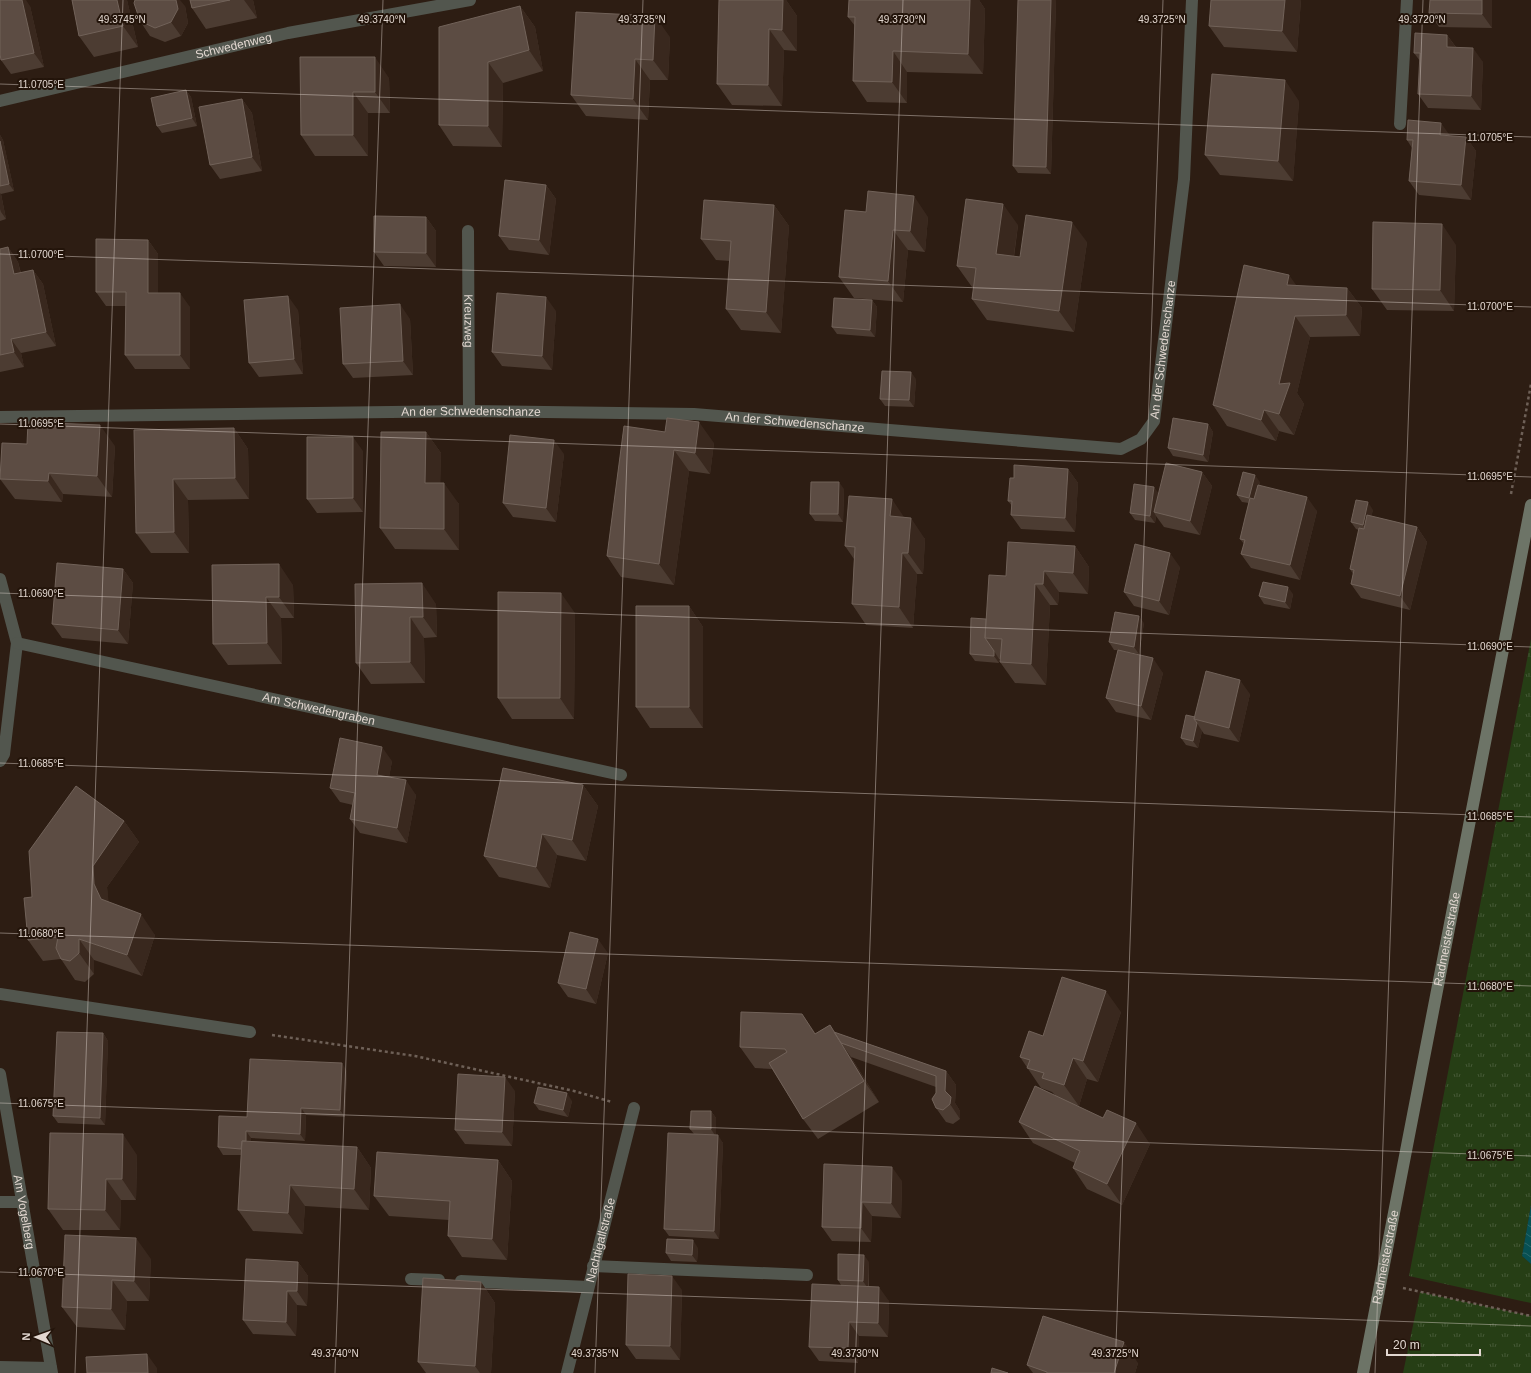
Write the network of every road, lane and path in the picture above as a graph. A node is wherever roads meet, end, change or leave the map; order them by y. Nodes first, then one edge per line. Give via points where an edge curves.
1 (470, 0) edge
2 (1192, 0) edge
3 (1407, 0) edge
4 (0, 101) edge
5 (1400, 124) dead end
6 (468, 231) dead end
7 (1531, 384) edge
8 (469, 411) junction
9 (0, 417) edge
10 (1510, 502) dead end
11 (1531, 505) edge
12 (0, 579) edge
13 (17, 643) junction
14 (0, 761) edge
15 (621, 775) dead end
16 (0, 994) edge
17 (250, 1032) joint
18 (0, 1074) edge
19 (634, 1108) joint
20 (0, 1202) edge
21 (23, 1202) junction
22 (593, 1266) junction
23 (807, 1275) dead end
24 (411, 1279) dead end
25 (1381, 1283) junction
26 (588, 1287) junction
27 (1531, 1316) edge
28 (0, 1367) edge
29 (51, 1370) edge
30 (567, 1373) edge
31 (1363, 1373) edge

1 - 4 street, Schwedenweg via 288,33
2 - 8 street, An der Schwedenschanze via 1184,179 1154,421 1140,439 1121,450 694,414
3 - 5 street
6 - 8 street, Kreuzweg
7 - 10 path
8 - 9 street, An der Schwedenschanze
11 - 25 street, Radmeisterstraße
12 - 13 street
13 - 14 street via 4,754
13 - 15 street, Am Schwedengraben
16 - 17 street
17 - 19 path via 415,1056 574,1091
18 - 21 street, Am Vogelberg
19 - 22 street, Nachtigallstraße
20 - 21 street
21 - 29 street, Am Vogelberg
22 - 23 street
22 - 26 street, Nachtigallstraße
24 - 26 street
25 - 27 path
25 - 31 street, Radmeisterstraße
26 - 30 street, Nachtigallstraße
28 - 29 street

